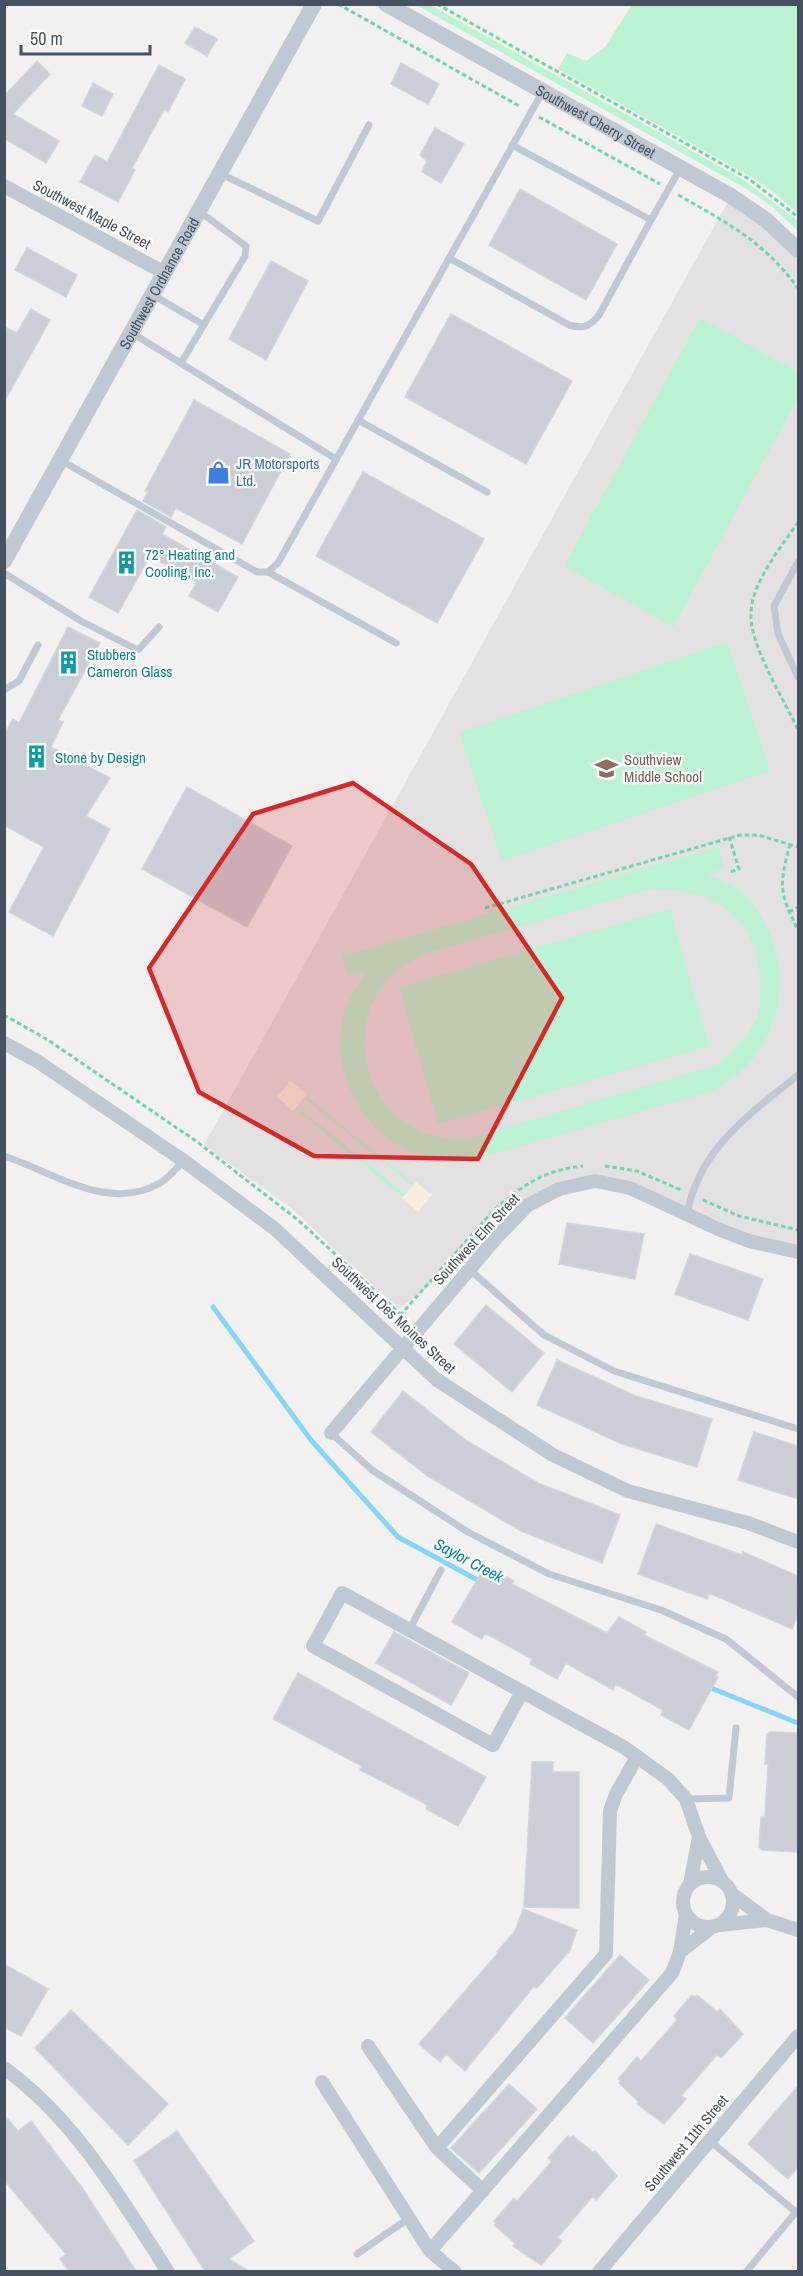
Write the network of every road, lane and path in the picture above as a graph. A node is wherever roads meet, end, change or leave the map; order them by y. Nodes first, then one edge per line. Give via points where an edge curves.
1 (314, 4) edge
2 (338, 4) edge
3 (386, 4) edge
4 (437, 4) edge
5 (543, 91) junction
6 (531, 112) junction
7 (369, 124) dead end
8 (513, 145) junction
9 (681, 168) junction
10 (218, 173) junction
11 (4, 186) edge
12 (669, 189) junction
13 (197, 210) junction
14 (798, 217) edge
15 (651, 220) junction
16 (798, 250) edge
17 (449, 258) junction
18 (163, 272) junction
19 (798, 288) edge
20 (151, 294) junction
21 (204, 325) junction
22 (130, 332) junction
23 (181, 363) junction
24 (358, 420) junction
25 (336, 459) junction
26 (60, 460) junction
27 (487, 492) dead end
28 (4, 561) edge
29 (798, 561) edge
30 (268, 572) junction
31 (4, 573) edge
32 (159, 627) dead end
33 (396, 643) dead end
34 (38, 645) dead end
35 (798, 677) edge
36 (4, 690) edge
37 (729, 837) junction
38 (790, 844) junction
39 (798, 847) edge
40 (730, 872) dead end
41 (798, 907) edge
42 (484, 908) dead end
43 (789, 912) junction
44 (798, 930) edge
45 (4, 1015) edge
46 (4, 1042) edge
47 (798, 1075) edge
48 (4, 1156) edge
49 (184, 1161) junction
50 (600, 1165) dead end
51 (588, 1166) dead end
52 (691, 1195) junction
53 (687, 1215) junction
54 (798, 1230) edge
55 (798, 1252) edge
56 (469, 1269) junction
57 (402, 1315) junction
58 (418, 1329) junction
59 (385, 1331) junction
60 (402, 1347) junction
61 (798, 1429) edge
62 (331, 1433) joint
63 (798, 1542) edge
64 (441, 1570) dead end
65 (409, 1630) junction
66 (522, 1692) junction
67 (798, 1697) edge
68 (736, 1728) dead end
69 (637, 1757) junction
70 (686, 1799) junction
71 (699, 1837) junction
72 (722, 1881) junction
73 (690, 1884) junction
74 (733, 1895) junction
75 (686, 1914) junction
76 (767, 1920) junction
77 (716, 1926) junction
78 (798, 1930) edge
79 (680, 1952) junction
80 (798, 2036) edge
81 (368, 2046) dead end
82 (4, 2068) edge
83 (322, 2082) dead end
84 (710, 2141) junction
85 (437, 2148) junction
86 (483, 2191) junction
87 (797, 2211) edge
88 (410, 2218) junction
89 (430, 2251) junction
90 (357, 2254) dead end
91 (168, 2271) edge
92 (455, 2271) edge
93 (599, 2271) edge
94 (746, 2271) edge

1 - 10 street, Southwest Ordnance Road
2 - 6 path
3 - 5 street, Southwest Cherry Street
4 - 14 path via 749,179
5 - 6 lane
5 - 9 street, Southwest Cherry Street
6 - 8 lane
6 - 12 path
7 - 10 lane via 318,221
8 - 15 lane
8 - 17 lane
9 - 12 lane
9 - 16 street, Southwest Cherry Street via 748,207
10 - 13 street, Southwest Ordnance Road
11 - 18 street, Southwest Maple Street
12 - 15 lane
12 - 19 path via 746,234
13 - 18 street, Southwest Ordnance Road
13 - 21 lane via 246,246 245,256
15 - 17 lane via 598,315 582,329
17 - 24 lane
18 - 20 street, Southwest Ordnance Road
20 - 21 lane
20 - 22 street, Southwest Ordnance Road
21 - 23 lane
22 - 23 lane
22 - 26 street, Southwest Ordnance Road
23 - 25 lane
24 - 25 lane
24 - 27 lane
25 - 30 lane via 278,563
26 - 28 street, Southwest Ordnance Road
26 - 30 lane via 257,572
29 - 35 lane via 774,606 778,634
30 - 33 lane
31 - 32 lane via 81,621 138,650
34 - 36 lane via 18,681
37 - 38 path via 758,835
37 - 40 path via 739,869
37 - 42 path
38 - 39 path
38 - 43 path via 782,884 782,897
41 - 43 path
43 - 44 path
45 - 57 path via 48,1040 196,1141 298,1220
46 - 49 street, Southwest Des Moines Street
47 - 52 lane via 729,1132 701,1171
48 - 49 lane via 87,1188 121,1195 160,1183
49 - 59 street, Southwest Des Moines Street via 275,1229
50 - 52 path via 637,1171
51 - 57 path via 537,1177 508,1197
52 - 53 lane
52 - 54 path via 739,1216
53 - 55 street, Southwest Elm Street via 749,1241
53 - 56 street, Southwest Elm Street via 630,1188 595,1181 559,1189 528,1205
56 - 58 street, Southwest Elm Street
56 - 61 lane via 544,1335 614,1371
57 - 58 path
57 - 59 path
58 - 60 street, Southwest Elm Street
59 - 60 street, Southwest Des Moines Street
60 - 62 street, Southwest Elm Street
60 - 63 street, Southwest Des Moines Street via 437,1380 553,1455 628,1491 748,1523
62 - 67 lane via 372,1470 468,1532 549,1574 661,1610 726,1639
64 - 65 lane
65 - 66 street
65 - 66 street via 342,1593 313,1646 493,1746
66 - 69 street
68 - 70 lane via 729,1798
69 - 70 street via 668,1779
69 - 85 street via 610,1811 606,1954
70 - 71 street
71 - 72 street
71 - 73 street
72 - 73 street via 705,1877
72 - 74 street
73 - 75 street via 683,1898
74 - 76 street
74 - 77 street via 732,1912
75 - 77 street via 697,1925
75 - 79 street
76 - 77 street
76 - 78 street
77 - 79 street
79 - 86 street via 672,1973
80 - 84 street, Southwest 11th Street
81 - 85 street
82 - 91 street via 32,2088 96,2161
83 - 88 street
84 - 87 lane
84 - 93 street, Southwest 11th Street
85 - 86 street
86 - 89 street
87 - 94 lane
88 - 89 street
88 - 90 lane
89 - 92 street

